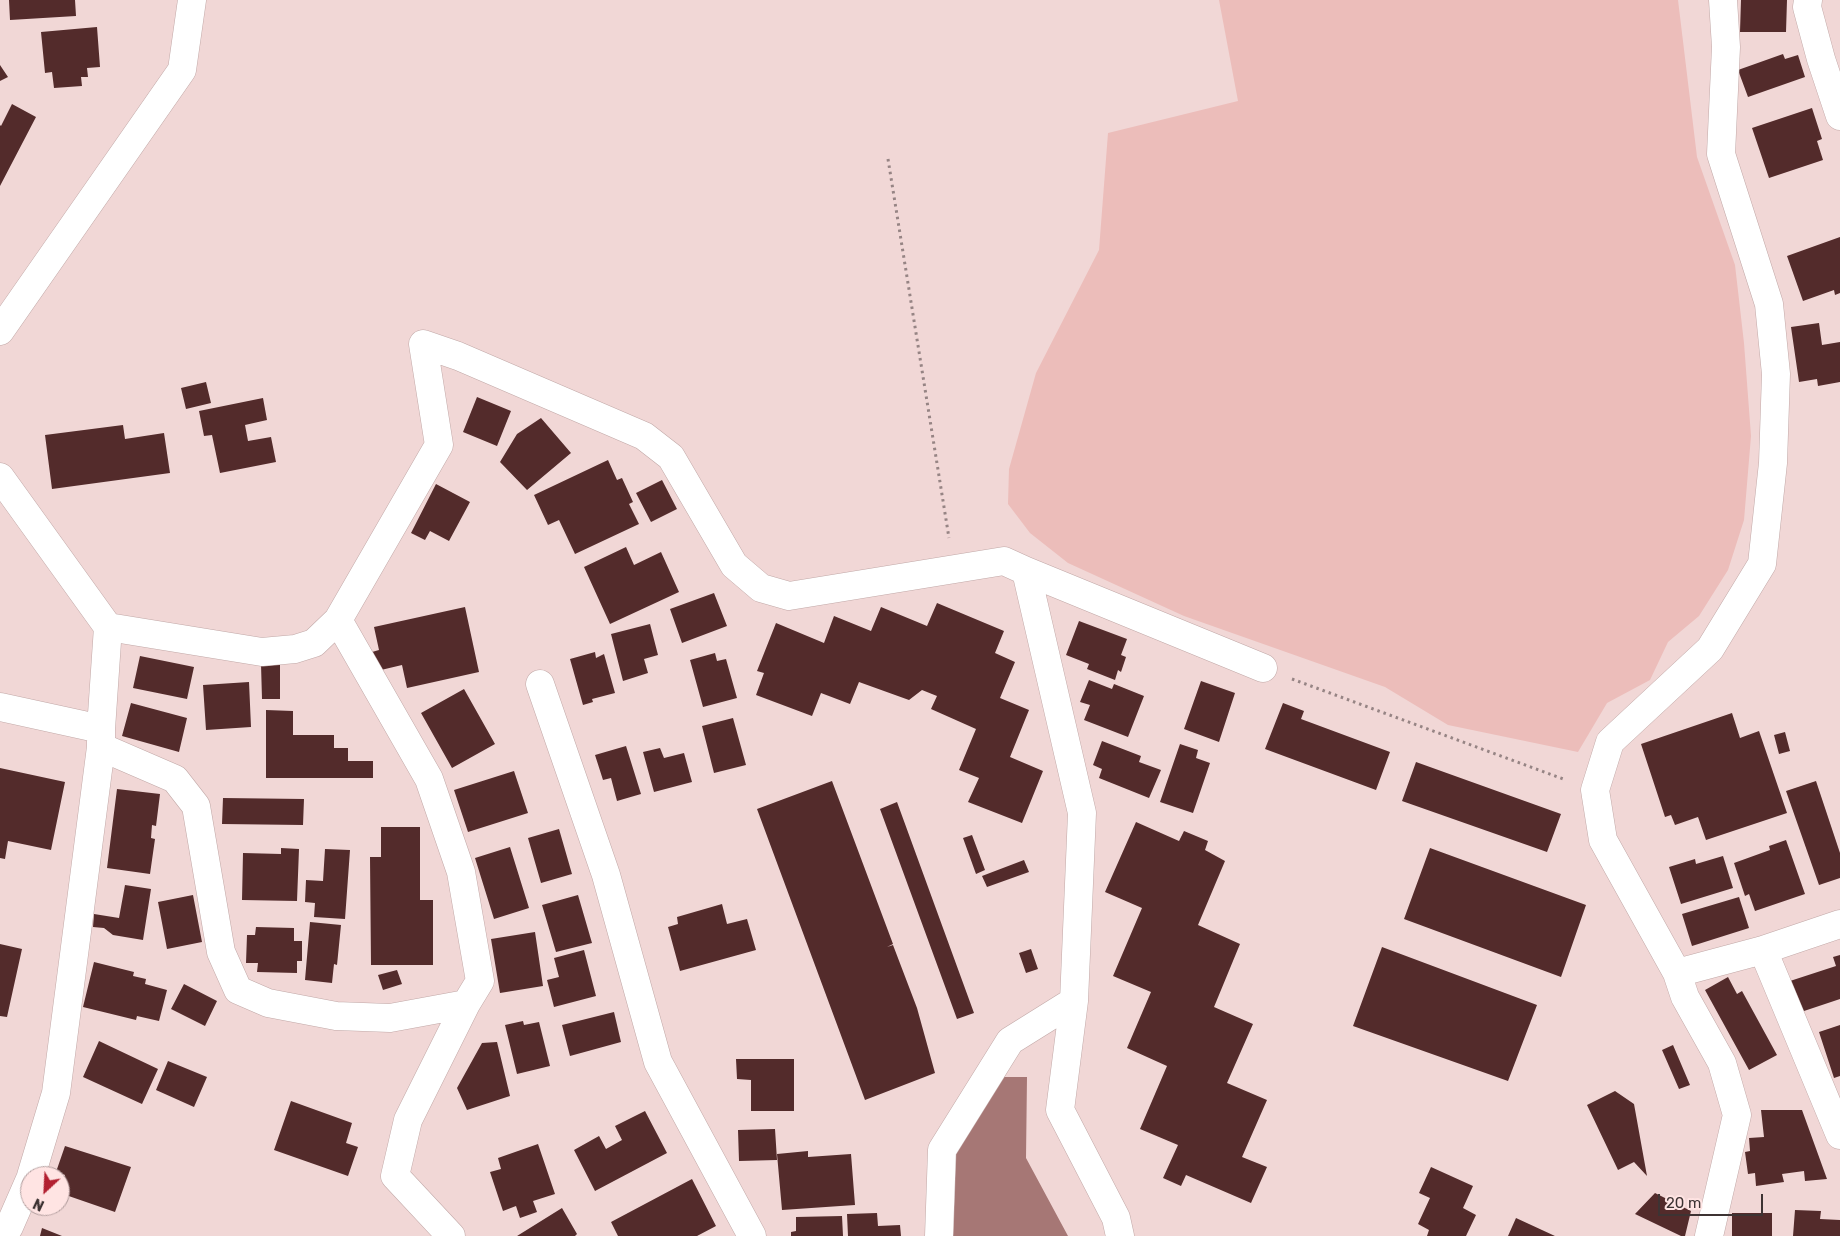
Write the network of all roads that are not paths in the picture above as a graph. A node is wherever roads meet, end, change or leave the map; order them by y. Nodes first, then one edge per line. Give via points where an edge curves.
1 (192, 0) edge
2 (1723, 0) edge
3 (1808, 0) edge
4 (1840, 116) edge
5 (0, 331) edge
6 (0, 477) edge
7 (1026, 571) junction
8 (338, 620) junction
9 (108, 627) junction
10 (1263, 668) road end
11 (540, 684) dead end
12 (0, 707) edge
13 (101, 738) junction
14 (1840, 924) edge
15 (1763, 950) junction
16 (1677, 973) junction
17 (1074, 1001) junction
18 (466, 1004) junction
19 (1840, 1135) edge
20 (34, 1166) edge
21 (20, 1202) edge
22 (1, 1236) edge
23 (451, 1236) edge
24 (752, 1236) edge
25 (939, 1236) edge
26 (1120, 1236) edge
27 (1709, 1236) edge

1 - 5 street via 182,70
2 - 16 street via 1726,47 1721,154 1769,304 1776,374 1773,463 1762,564 1710,649 1610,742 1595,790 1603,840
3 - 4 street via 1821,59
6 - 9 street
7 - 8 street via 1004,561 789,596 761,588 734,565 670,456 644,436 423,344 439,445
7 - 10 street
7 - 17 street via 1082,813
8 - 9 street via 314,643 295,649 262,652
8 - 18 street via 429,780 461,872 480,981
9 - 13 street
11 - 24 street via 606,875 658,1062
12 - 13 street
13 - 18 street via 175,779 196,806 221,952 238,990 268,1003 336,1016 390,1018
13 - 20 street via 56,1093
14 - 15 street
15 - 16 street
15 - 19 street
16 - 27 street via 1685,996 1722,1064 1737,1115
17 - 25 street via 1010,1041 942,1150
17 - 26 street via 1060,1110 1116,1218
18 - 23 street via 408,1120 395,1176
21 - 22 street via 9,1227

